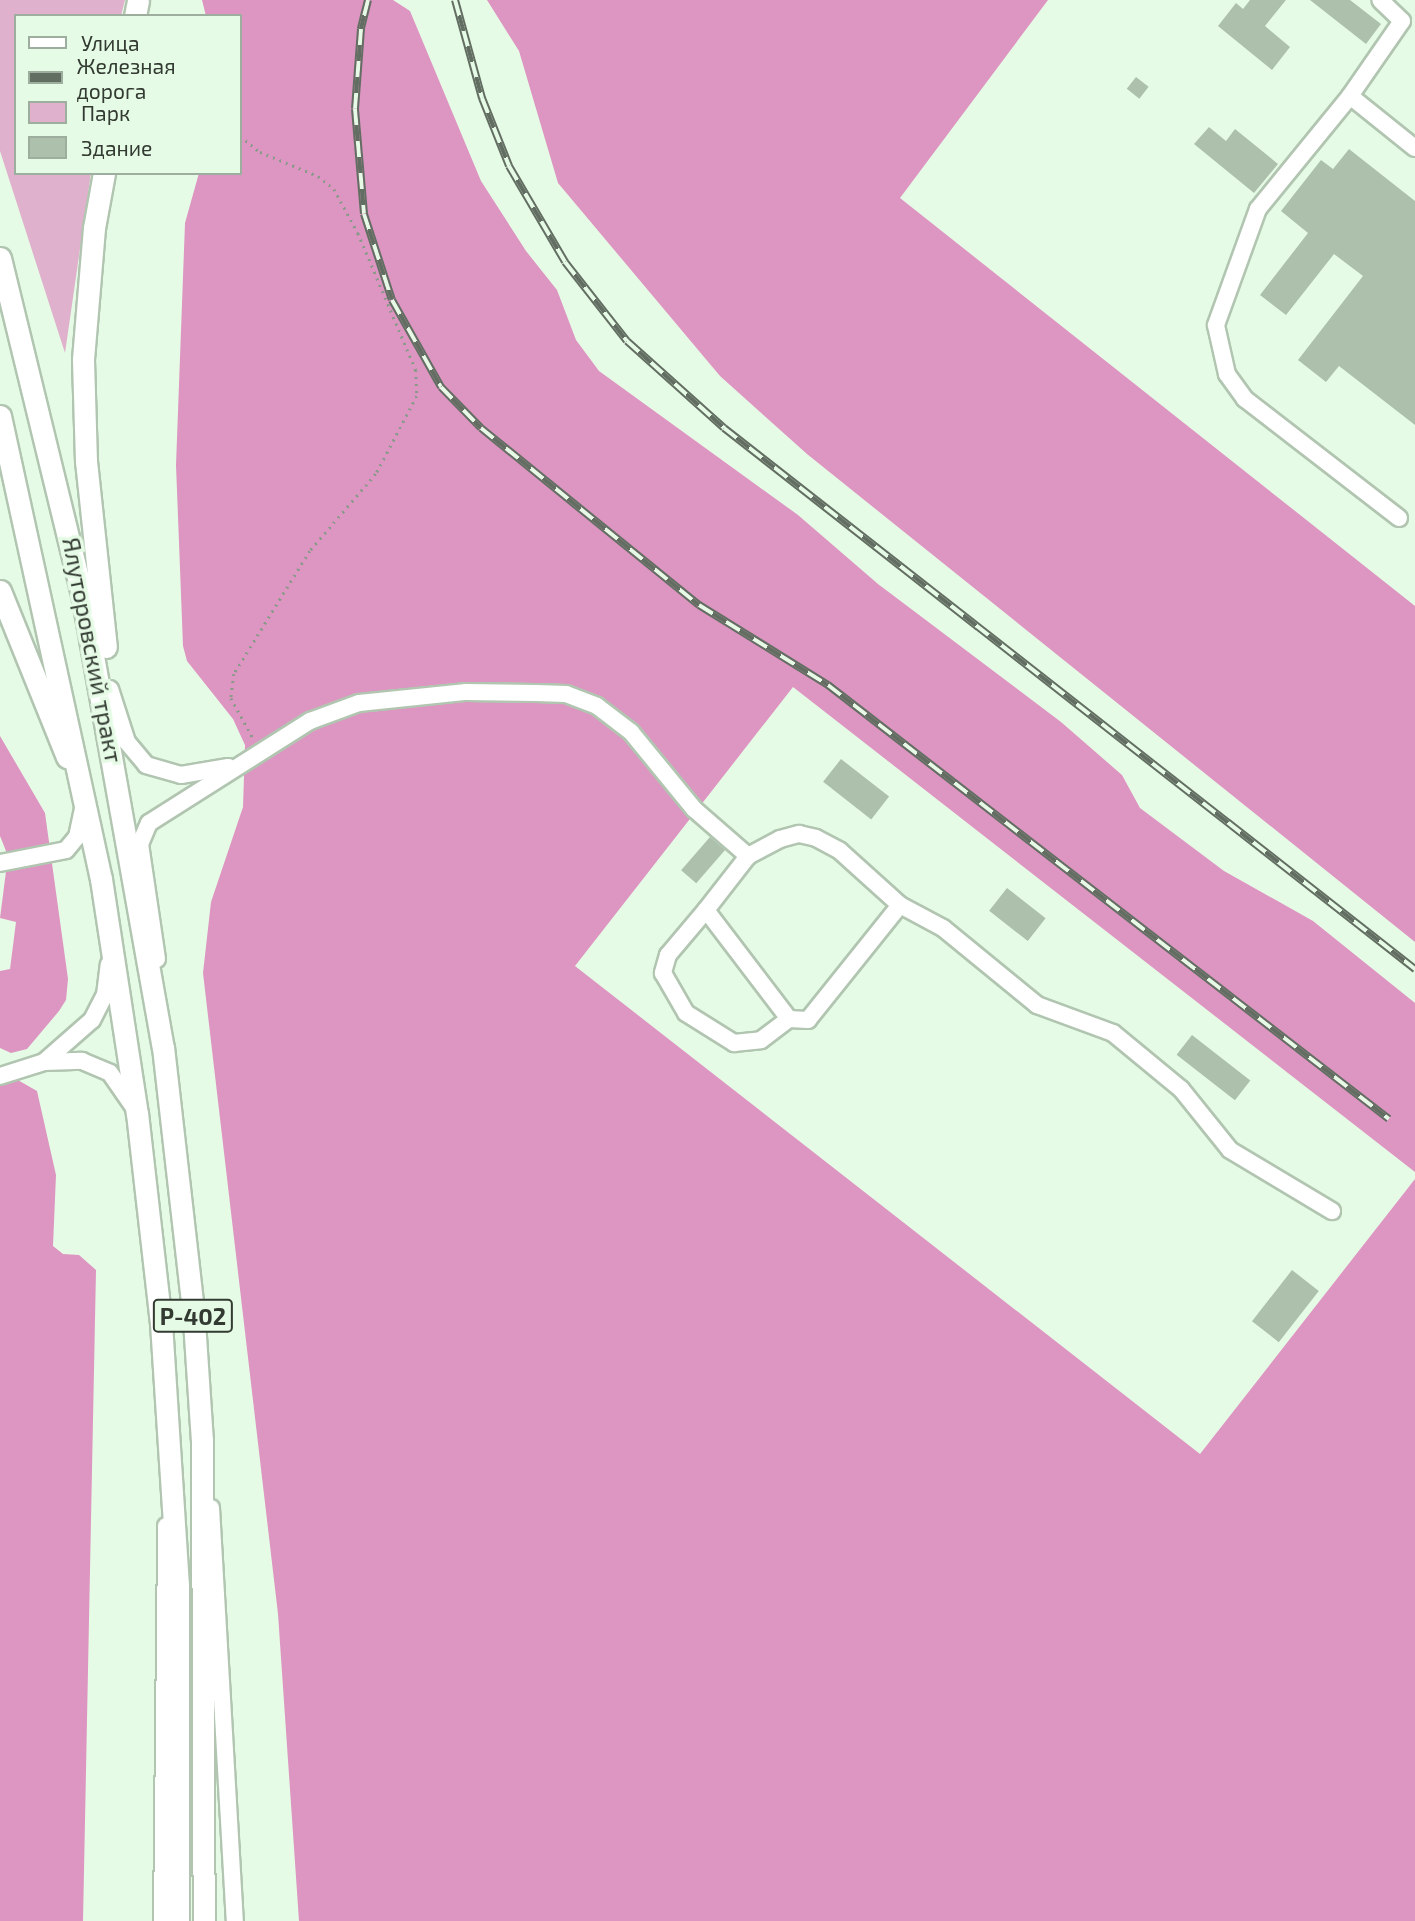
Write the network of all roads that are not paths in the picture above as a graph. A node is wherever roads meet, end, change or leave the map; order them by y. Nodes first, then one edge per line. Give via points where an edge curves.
1 (1380, 0) edge
2 (1409, 26) edge
3 (1350, 96) junction
4 (1415, 148) edge
5 (104, 175) edge
6 (0, 258) edge
7 (0, 416) edge
8 (1399, 518) dead end
9 (0, 590) edge
10 (82, 594) junction
11 (110, 690) junction
12 (244, 763) junction
13 (119, 782) junction
14 (82, 793) junction
15 (748, 856) junction
16 (0, 863) edge
17 (900, 905) junction
18 (706, 911) junction
19 (111, 938) junction
20 (789, 1019) junction
21 (163, 1047) junction
22 (44, 1062) junction
23 (5, 1072) edge
24 (137, 1113) junction
25 (1332, 1211) dead end
26 (169, 1440) junction
27 (202, 1440) junction
28 (162, 1921) edge
29 (178, 1921) edge
30 (204, 1921) edge
31 (235, 1921) edge

1 - 2 street
2 - 3 street
3 - 4 street
3 - 8 street via 1258,209 1216,325 1227,374 1245,399
5 - 11 main road via 94,228 83,360 86,461
6 - 10 main road, Ялуторовский тракт
7 - 14 main road, Ялуторовский тракт
9 - 14 main road
10 - 11 main road
10 - 13 main road, Ялуторовский тракт
11 - 12 street via 131,751 157,772 193,775
11 - 13 main road
12 - 15 street via 326,713 359,703 466,692 566,694 597,706 631,732 694,809
12 - 21 street via 161,813 142,834
13 - 21 main road, Ялуторовский тракт
14 - 16 street via 77,836 66,850
14 - 19 main road, Ялуторовский тракт
15 - 17 street via 779,839 799,834 816,838 840,851
15 - 18 street
17 - 20 street via 808,1020
17 - 25 street via 943,928 1037,1005 1113,1033 1181,1089 1230,1150
18 - 20 street
18 - 20 street via 668,955 663,973 686,1013 734,1043 761,1040
19 - 22 street via 105,995 98,1011 71,1042
19 - 24 main road, Ялуторовский тракт / Р-402
21 - 27 main road, Р-402 via 194,1321
22 - 23 street
22 - 24 street via 96,1065 120,1085
24 - 26 main road, Р-402
26 - 28 street
26 - 29 main road, Р-402 via 178,1586
27 - 30 main road, Р-402
27 - 31 street via 217,1561

